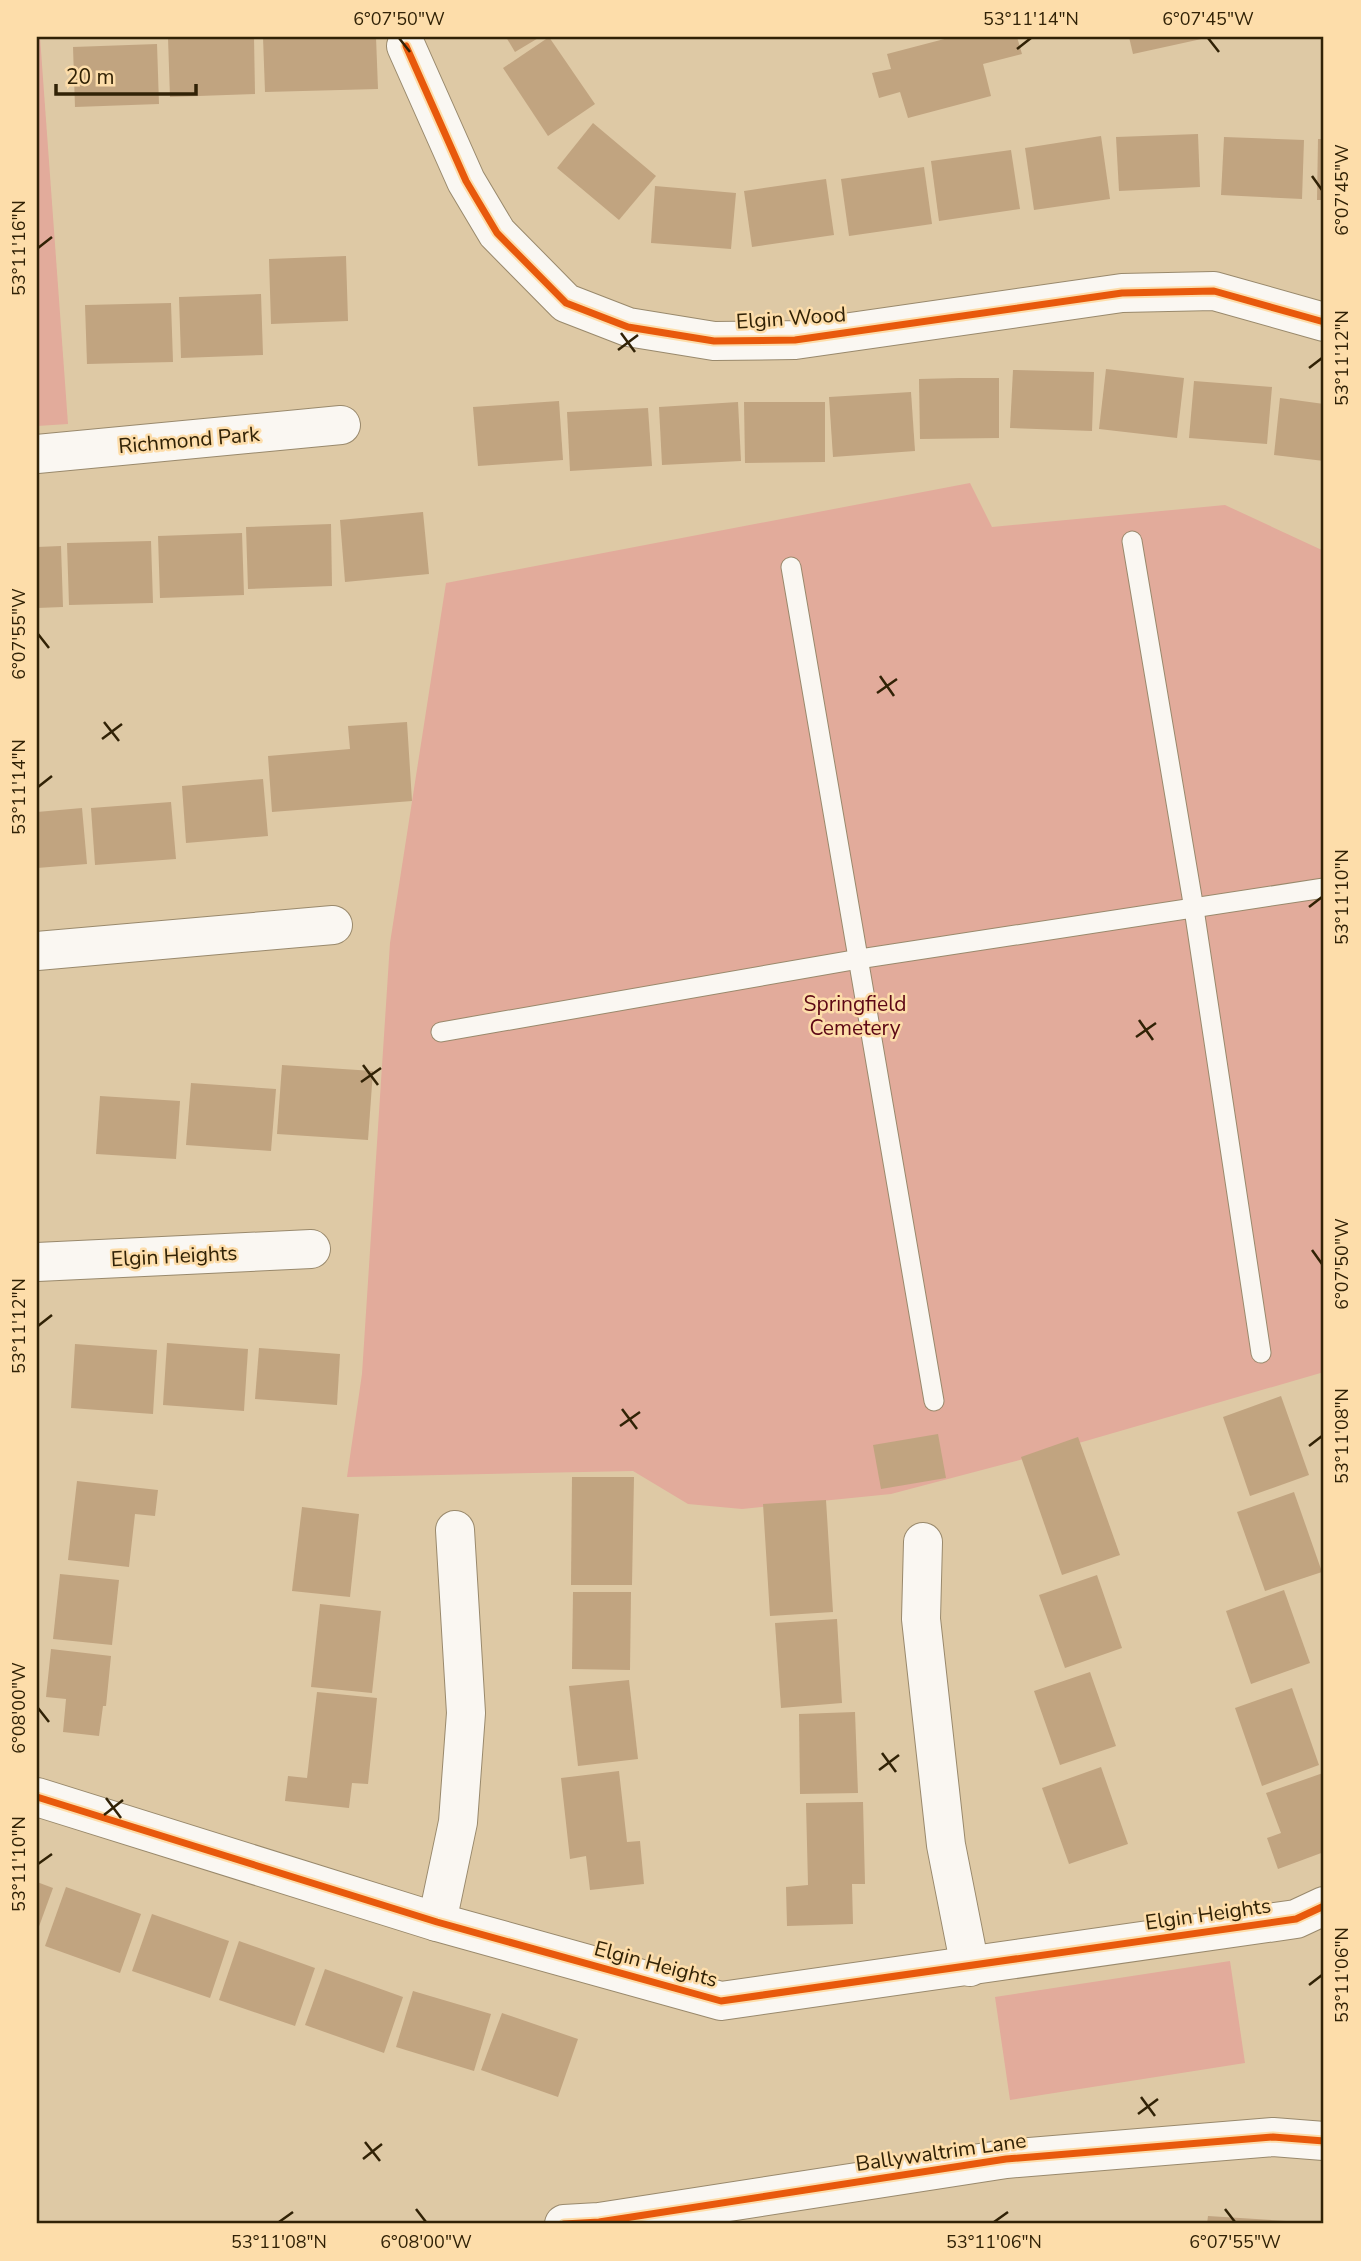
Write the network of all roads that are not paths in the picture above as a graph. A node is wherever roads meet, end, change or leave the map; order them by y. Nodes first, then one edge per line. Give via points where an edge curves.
1 (406, 46) dead end
2 (1324, 322) edge
3 (341, 425) dead end
4 (37, 454) edge
5 (1132, 541) dead end
6 (791, 567) dead end
7 (1324, 888) edge
8 (1194, 909) junction
9 (333, 925) dead end
10 (37, 951) edge
11 (859, 959) junction
12 (441, 1032) dead end
13 (311, 1249) dead end
14 (37, 1262) edge
15 (1261, 1353) dead end
16 (934, 1401) dead end
17 (455, 1530) dead end
18 (923, 1542) dead end
19 (37, 1797) edge
20 (1324, 1906) edge
21 (437, 1922) junction
22 (970, 1967) junction
23 (1324, 2141) edge
24 (564, 2224) edge

1 - 2 street, Elgin Wood via 466,181 497,233 566,303 628,327 714,341 795,340 1122,293 1214,291
3 - 4 street, Richmond Park
5 - 8 lane
6 - 11 lane
7 - 8 lane
8 - 11 lane
8 - 15 lane
9 - 10 street
11 - 12 lane
11 - 16 lane
13 - 14 street, Elgin Heights
17 - 21 street via 466,1713 458,1822
18 - 22 street via 922,1632 946,1844
19 - 21 street, Elgin Heights
20 - 22 street, Elgin Heights via 1296,1919
21 - 22 street, Elgin Heights via 721,2001
23 - 24 street, Ballywaltrim Lane via 1273,2137 1006,2159

